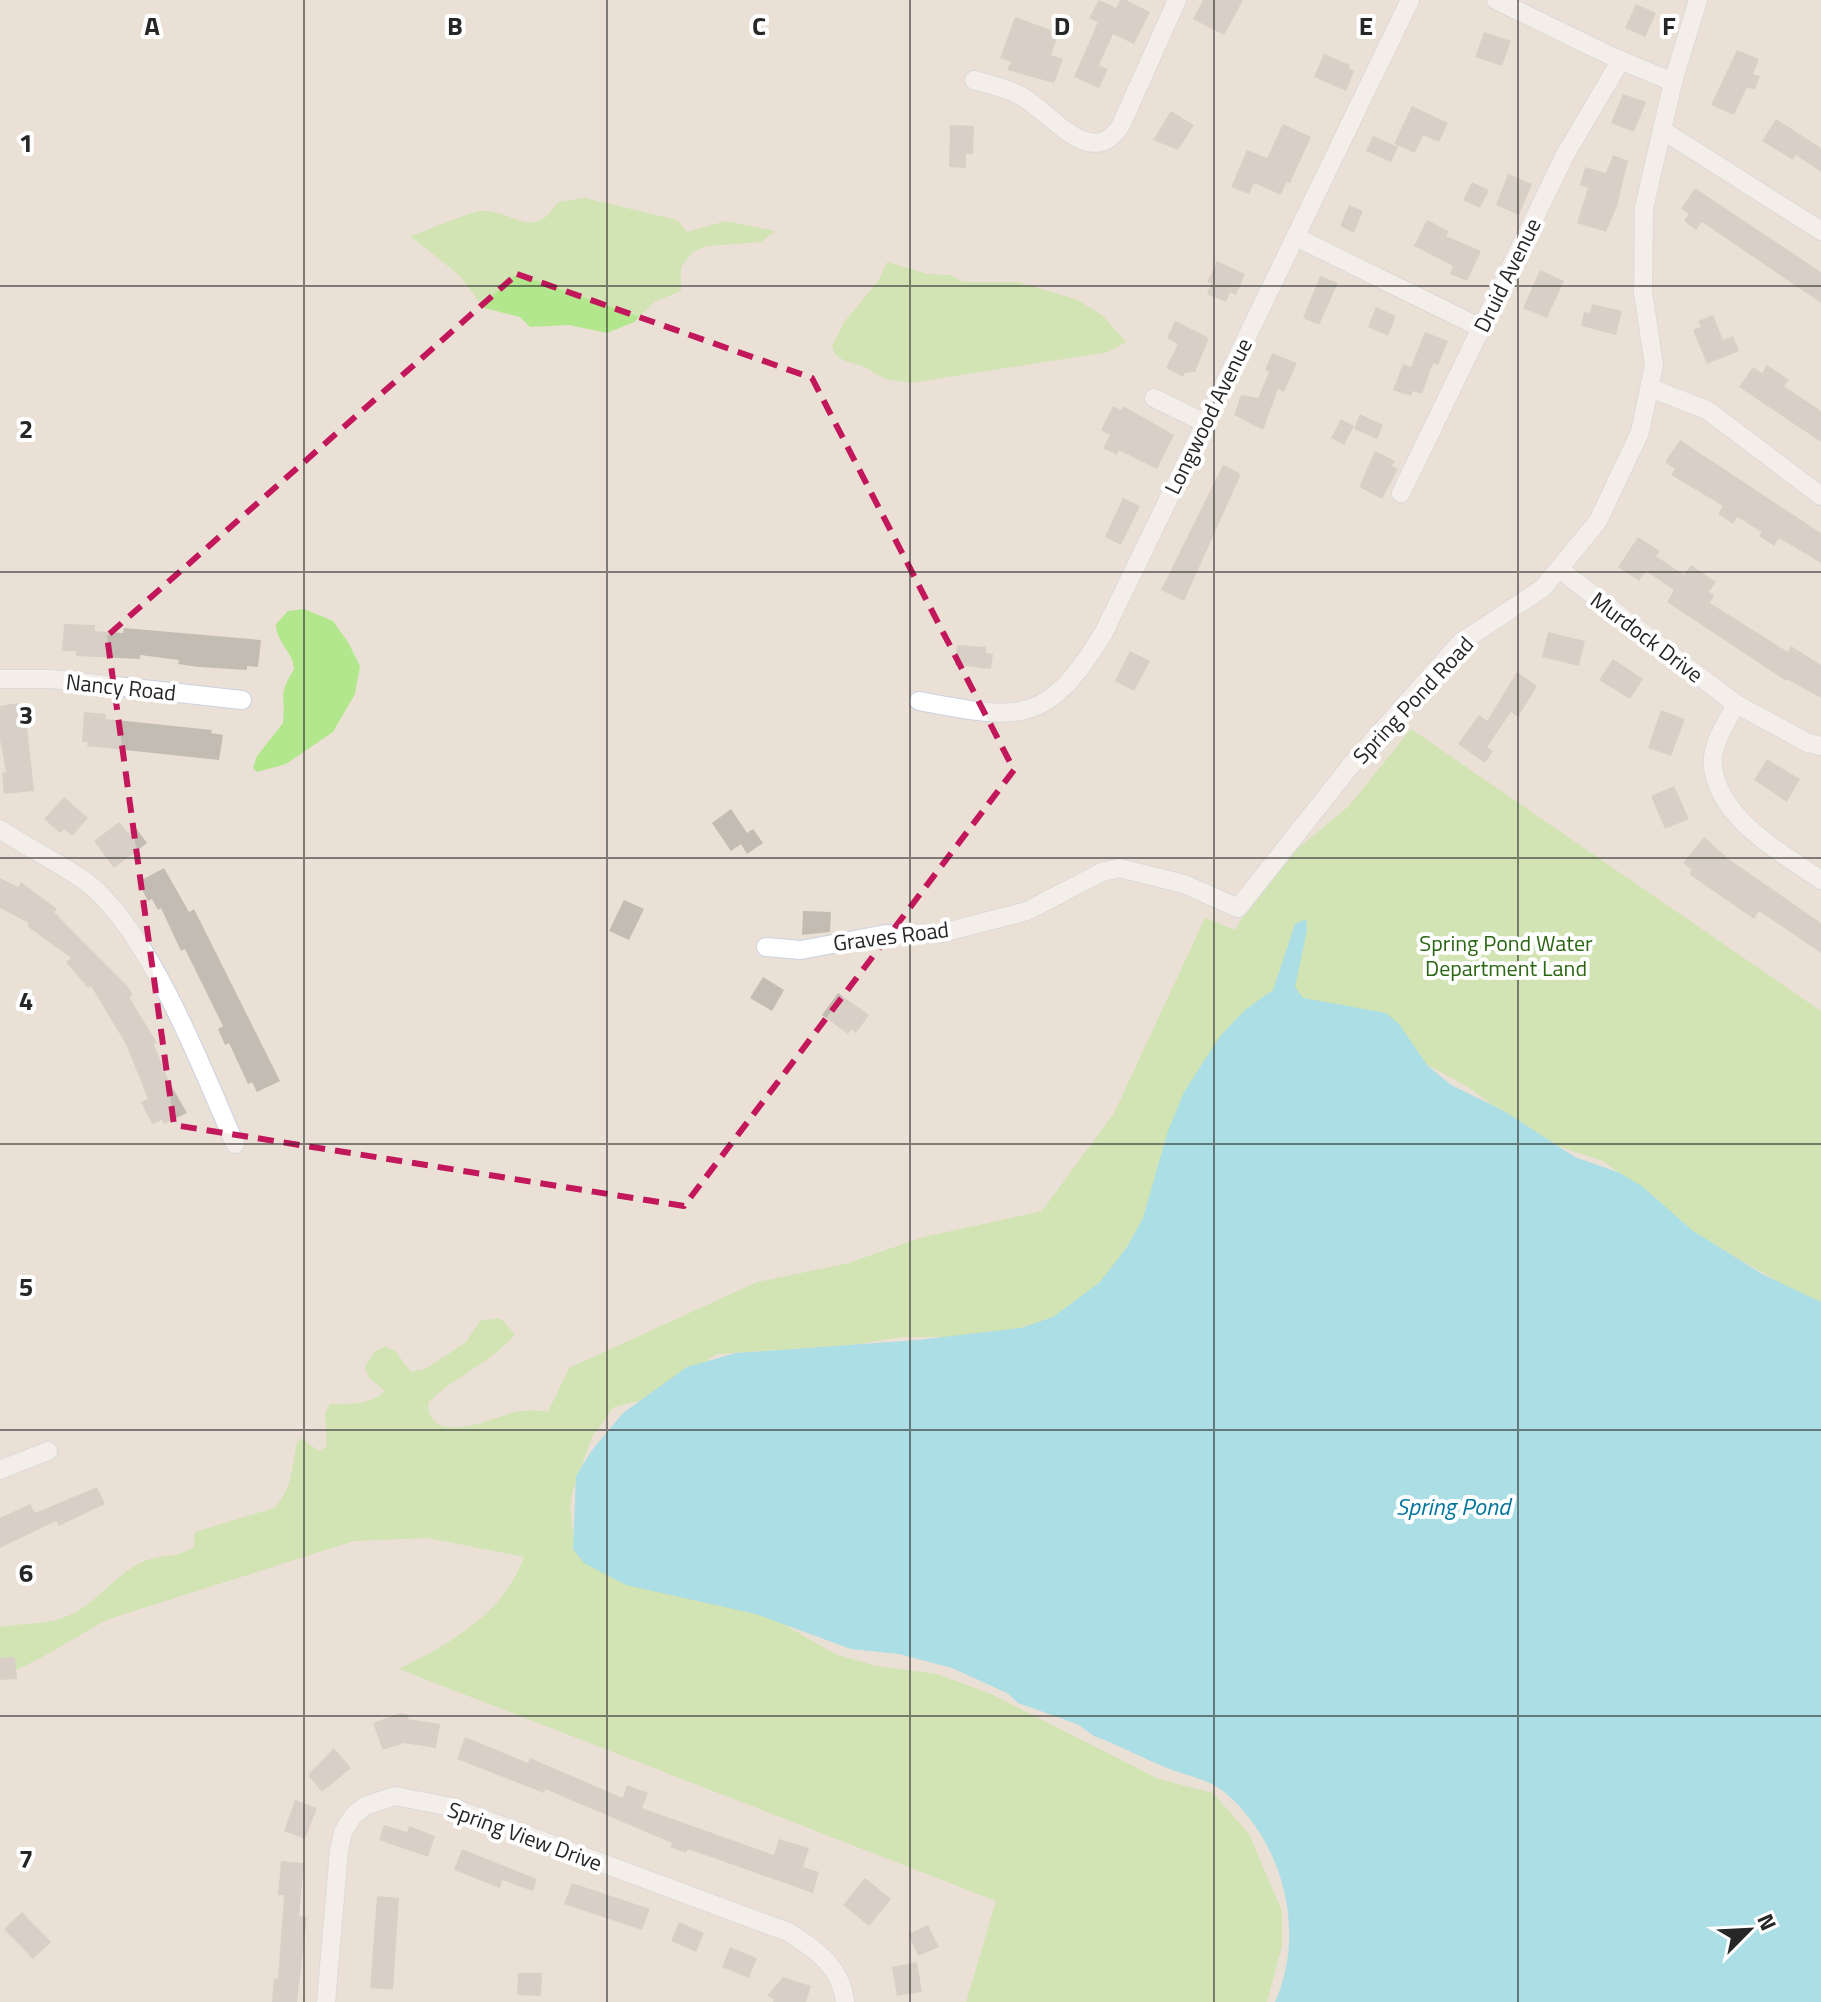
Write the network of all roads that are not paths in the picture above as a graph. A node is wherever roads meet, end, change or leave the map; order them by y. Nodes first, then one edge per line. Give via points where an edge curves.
1 (1177, 0) edge
2 (1410, 0) edge
3 (1496, 0) edge
4 (1698, 0) edge
5 (1621, 60) junction
6 (974, 80) dead end
7 (1673, 82) junction
8 (1662, 130) junction
9 (1821, 231) edge
10 (1296, 237) junction
11 (1481, 328) junction
12 (1650, 388) junction
13 (1154, 398) dead end
14 (1205, 423) junction
15 (1401, 493) dead end
16 (1821, 496) edge
17 (1559, 569) junction
18 (0, 679) edge
19 (242, 700) dead end
20 (919, 701) dead end
21 (1736, 704) junction
22 (1821, 746) edge
23 (0, 829) edge
24 (1821, 880) edge
25 (1238, 908) joint
26 (766, 947) dead end
27 (235, 1144) dead end
28 (48, 1451) dead end
29 (0, 1470) edge
30 (326, 2002) edge
31 (845, 2002) edge

1 - 6 street via 1121,125 1105,142 1081,141 1019,95
2 - 10 street, Longwood Avenue
3 - 5 street
4 - 7 street, Spring Pond Road
5 - 7 street
5 - 11 street, Druid Avenue via 1565,155
7 - 8 street, Spring Pond Road
8 - 9 street
8 - 12 street, Spring Pond Road via 1644,208 1643,292 1654,365
10 - 11 street
10 - 14 street, Longwood Avenue
11 - 15 street, Druid Avenue
12 - 16 street via 1707,410
12 - 17 street, Spring Pond Road via 1640,432 1598,521
13 - 14 street
14 - 20 street, Longwood Avenue via 1104,632 1058,693 1033,710 1016,714
17 - 21 street, Murdock Drive
17 - 25 street, Spring Pond Road via 1543,588 1460,643 1352,764
18 - 19 street, Nancy Road via 52,679
21 - 22 street, Murdock Drive
21 - 24 street via 1714,751 1718,784 1748,826
23 - 27 street via 97,890 138,944 190,1040
25 - 26 street, Graves Road via 1184,884 1119,868 1027,911 942,933 848,939 801,950
28 - 29 street
30 - 31 street, Spring View Drive via 343,1832 365,1806 395,1796 451,1807 788,1932 827,1960 837,1973

